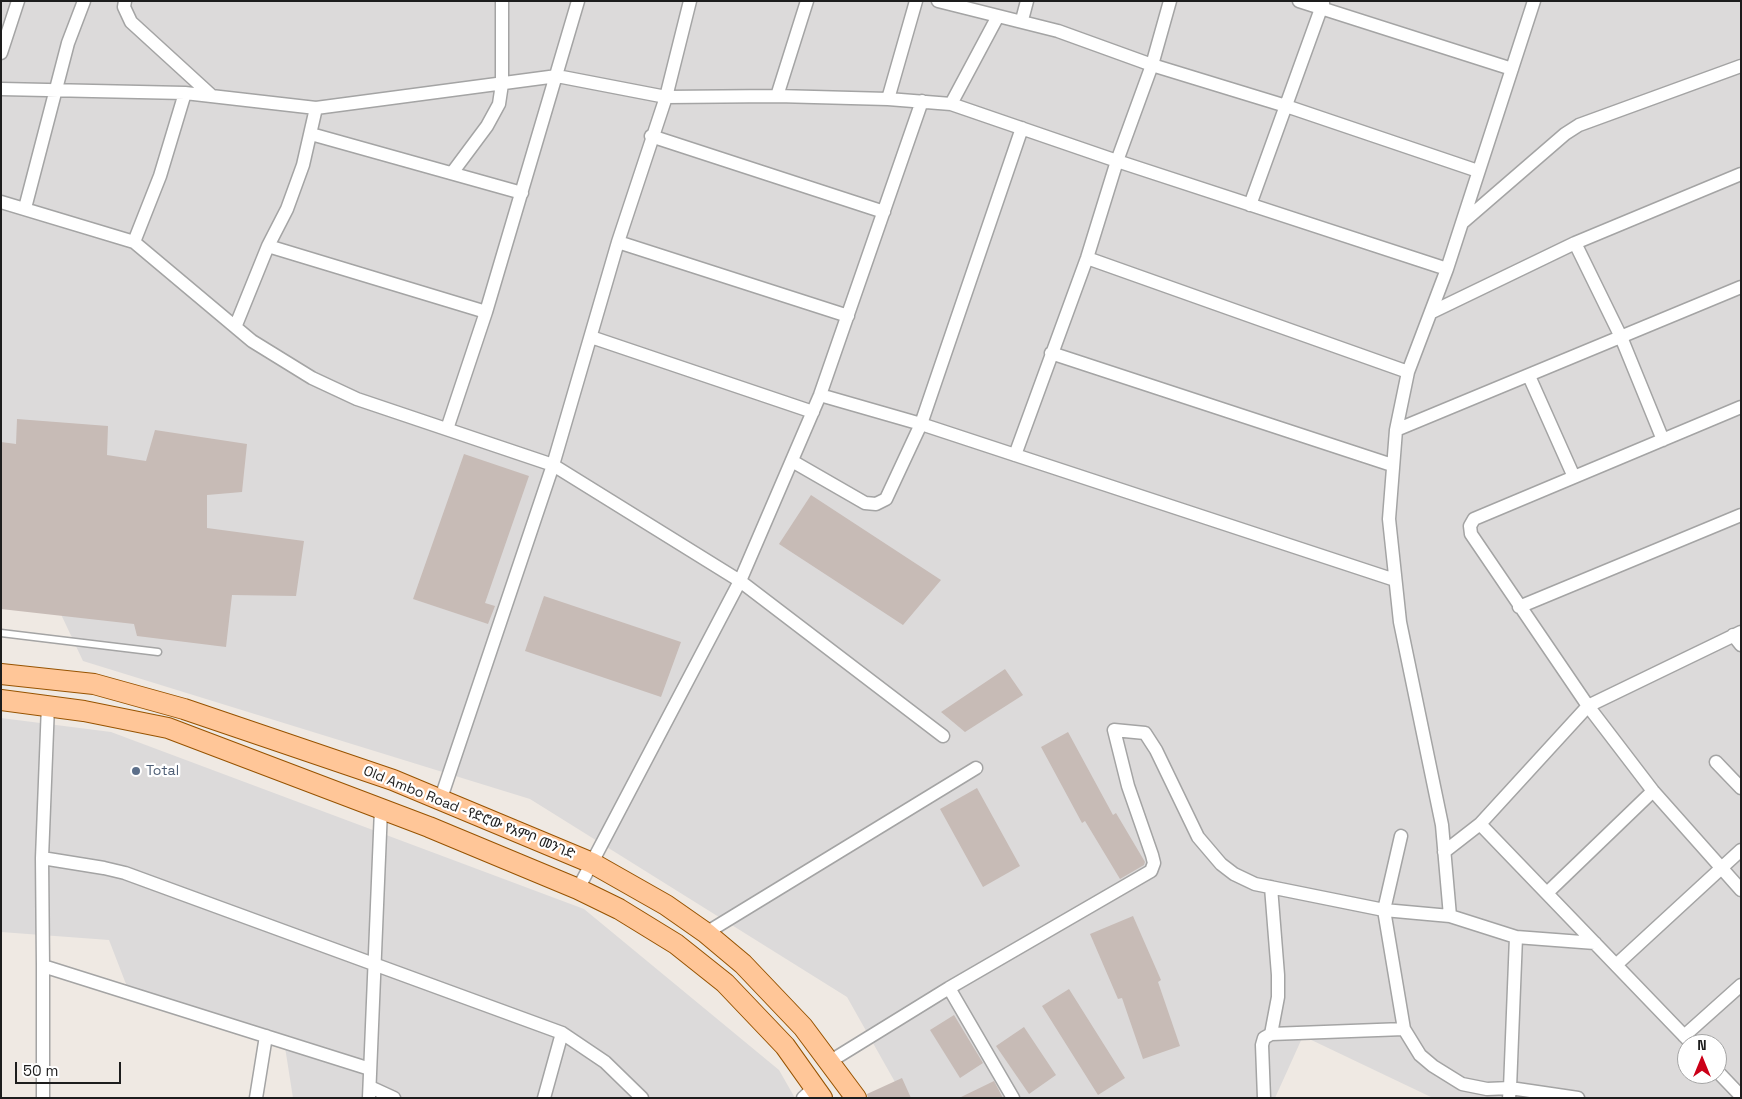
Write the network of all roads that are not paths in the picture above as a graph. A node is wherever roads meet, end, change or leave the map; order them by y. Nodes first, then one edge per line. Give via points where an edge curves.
1 (18, 1) edge
2 (84, 1) edge
3 (125, 1) edge
4 (502, 1) edge
5 (578, 1) edge
6 (690, 1) edge
7 (807, 1) edge
8 (916, 1) edge
9 (938, 1) edge
10 (1028, 1) edge
11 (1170, 1) edge
12 (1299, 1) edge
13 (1534, 1) edge
14 (1323, 5) edge
15 (998, 16) junction
16 (1022, 20) junction
17 (1, 53) edge
18 (1152, 65) junction
19 (1741, 66) edge
20 (1512, 69) junction
21 (556, 76) junction
22 (502, 84) junction
23 (1, 89) edge
24 (55, 90) junction
25 (185, 92) junction
26 (212, 96) junction
27 (777, 96) junction
28 (666, 97) junction
29 (888, 99) junction
30 (922, 101) junction
31 (951, 104) junction
32 (1286, 106) junction
33 (316, 108) junction
34 (1022, 128) junction
35 (311, 134) junction
36 (651, 136) junction
37 (1117, 161) junction
38 (1478, 171) junction
39 (452, 173) junction
40 (1741, 174) edge
41 (522, 193) junction
42 (1, 202) edge
43 (1250, 205) junction
44 (25, 208) junction
45 (884, 212) junction
46 (1462, 222) junction
47 (134, 242) junction
48 (618, 242) junction
49 (1575, 242) junction
50 (268, 246) junction
51 (1087, 258) junction
52 (1447, 269) junction
53 (1741, 288) edge
54 (486, 312) junction
55 (1432, 312) junction
56 (848, 316) junction
57 (236, 326) junction
58 (591, 336) junction
59 (1621, 338) junction
60 (1050, 354) junction
61 (1408, 372) junction
62 (1529, 376) junction
63 (820, 395) junction
64 (1741, 407) edge
65 (813, 412) junction
66 (921, 424) junction
67 (447, 429) junction
68 (1396, 430) junction
69 (1663, 440) junction
70 (1015, 455) junction
71 (792, 461) junction
72 (553, 465) junction
73 (1392, 465) junction
74 (1574, 477) junction
75 (1741, 515) edge
76 (1395, 580) junction
77 (740, 581) junction
78 (1519, 607) junction
79 (1, 633) edge
80 (1738, 637) edge
81 (158, 652) dead end
82 (1, 674) edge
83 (1, 700) edge
84 (48, 705) junction
85 (1588, 706) junction
86 (944, 736) dead end
87 (1716, 762) dead end
88 (976, 768) dead end
89 (1741, 788) edge
90 (1653, 791) junction
91 (441, 798) junction
92 (381, 809) junction
93 (1480, 824) junction
94 (1401, 836) dead end
95 (1741, 850) edge
96 (1444, 852) junction
97 (42, 858) junction
98 (592, 863) junction
99 (1721, 868) junction
100 (1271, 887) junction
101 (578, 889) junction
102 (1741, 890) edge
103 (1547, 893) junction
104 (1384, 910) junction
105 (1450, 916) junction
106 (706, 933) junction
107 (1516, 937) junction
108 (1595, 943) junction
109 (1616, 965) junction
110 (43, 966) junction
111 (373, 966) junction
112 (1741, 986) edge
113 (949, 988) junction
114 (1404, 1029) junction
115 (562, 1033) junction
116 (1271, 1034) junction
117 (1682, 1034) edge
118 (1694, 1034) edge
119 (266, 1036) junction
120 (829, 1062) junction
121 (370, 1069) junction
122 (1727, 1081) edge
123 (370, 1092) edge
124 (1509, 1093) edge
125 (813, 1094) edge
126 (1741, 1096) edge
127 (43, 1098) edge
128 (256, 1098) edge
129 (394, 1098) edge
130 (544, 1098) edge
131 (642, 1098) edge
132 (856, 1098) edge
133 (1013, 1098) edge
134 (1264, 1098) edge
135 (1578, 1098) edge

1 - 17 street
2 - 24 street
3 - 26 street via 124,7 131,22
4 - 22 street
5 - 21 street
6 - 28 street
7 - 27 street
8 - 29 street
9 - 15 street
10 - 16 street
11 - 18 street
12 - 14 street
13 - 20 street
14 - 20 street
14 - 32 street
15 - 16 street
15 - 31 street
16 - 18 street
18 - 32 street
18 - 37 street
19 - 46 street via 1579,126 1565,134
20 - 38 street
21 - 22 street
21 - 28 street
21 - 41 street
22 - 33 street
22 - 39 street via 499,104 487,126
23 - 24 street
24 - 25 street
24 - 44 street
25 - 26 street
25 - 47 street via 160,176
26 - 33 street
27 - 28 street
27 - 29 street
28 - 36 street
29 - 30 street
30 - 31 street
30 - 45 street
31 - 34 street
32 - 38 street
32 - 43 street
33 - 35 street
34 - 37 street
34 - 66 street
35 - 39 street
35 - 50 street via 290,200
36 - 45 street
36 - 48 street
37 - 43 street
37 - 51 street
38 - 46 street
39 - 41 street
40 - 49 street
41 - 54 street
42 - 44 street
43 - 52 street
44 - 47 street
45 - 56 street
46 - 52 street
47 - 57 street
48 - 56 street
48 - 58 street
49 - 55 street
49 - 59 street
50 - 54 street
50 - 57 street
51 - 60 street
51 - 61 street
52 - 55 street
53 - 59 street
54 - 67 street
55 - 61 street
56 - 63 street
57 - 67 street via 252,341 312,378 357,399
58 - 65 street
58 - 72 street
59 - 62 street
59 - 69 street
60 - 70 street
60 - 73 street
61 - 68 street
62 - 68 street
62 - 74 street
63 - 65 street
63 - 66 street
64 - 69 street
65 - 71 street
66 - 70 street
66 - 71 street via 886,499 876,504 865,504
67 - 72 street
68 - 73 street
69 - 74 street
70 - 76 street
71 - 77 street
72 - 77 street
72 - 91 street
73 - 76 street via 1389,519
74 - 78 street via 1474,519 1470,526 1471,534
75 - 78 street
76 - 96 street via 1400,622 1442,826
77 - 86 street
77 - 98 street
78 - 85 street
79 - 81 lane
80 - 85 street
82 - 91 main road, Old Ambo Road -የድሮው የአምቦ መንገድ via 94,684 125,692 202,715
83 - 84 main road, Old Ambo Road -የድሮው የአምቦ መንገድ
84 - 92 main road, Old Ambo Road -የድሮው የአምቦ መንገድ via 168,728
84 - 97 street
85 - 90 street
85 - 93 street
87 - 89 street
88 - 106 street
90 - 99 street
90 - 103 street
91 - 98 main road, Old Ambo Road -የድሮው የአምቦ መንገድ
92 - 101 main road, Old Ambo Road -የድሮው የአምቦ መንገድ
92 - 111 street
93 - 96 street
93 - 103 street
94 - 104 street
95 - 99 street
96 - 105 street
97 - 110 street
97 - 111 street via 124,874
98 - 101 street
98 - 106 main road, Old Ambo Road -የድሮው የአምቦ መንገድ via 666,905
99 - 102 street
99 - 109 street
100 - 104 street
100 - 113 street via 1234,874 1206,848 1145,733 1114,730 1128,786 1152,855 1151,871
100 - 116 street via 1278,975 1278,997
101 - 125 main road, Old Ambo Road -የድሮው የአምቦ መንገድ via 647,924 725,983 785,1046
103 - 108 street
104 - 105 street
104 - 114 street
105 - 107 street
106 - 120 main road, Old Ambo Road -የድሮው የአምቦ መንገድ via 743,964 803,1027
107 - 108 street
107 - 124 street
108 - 109 street
109 - 117 street
110 - 119 street
110 - 127 street
111 - 115 street
111 - 121 street
112 - 118 street
113 - 120 street
113 - 133 street
114 - 116 street
114 - 124 street via 1420,1055 1462,1084
115 - 130 street
115 - 131 street via 605,1062
116 - 134 street via 1264,1038 1262,1045
119 - 121 street
119 - 128 street
120 - 132 main road, Old Ambo Road -የድሮው የአምቦ መንገድ
121 - 123 street
122 - 126 street
123 - 129 street
124 - 135 street

